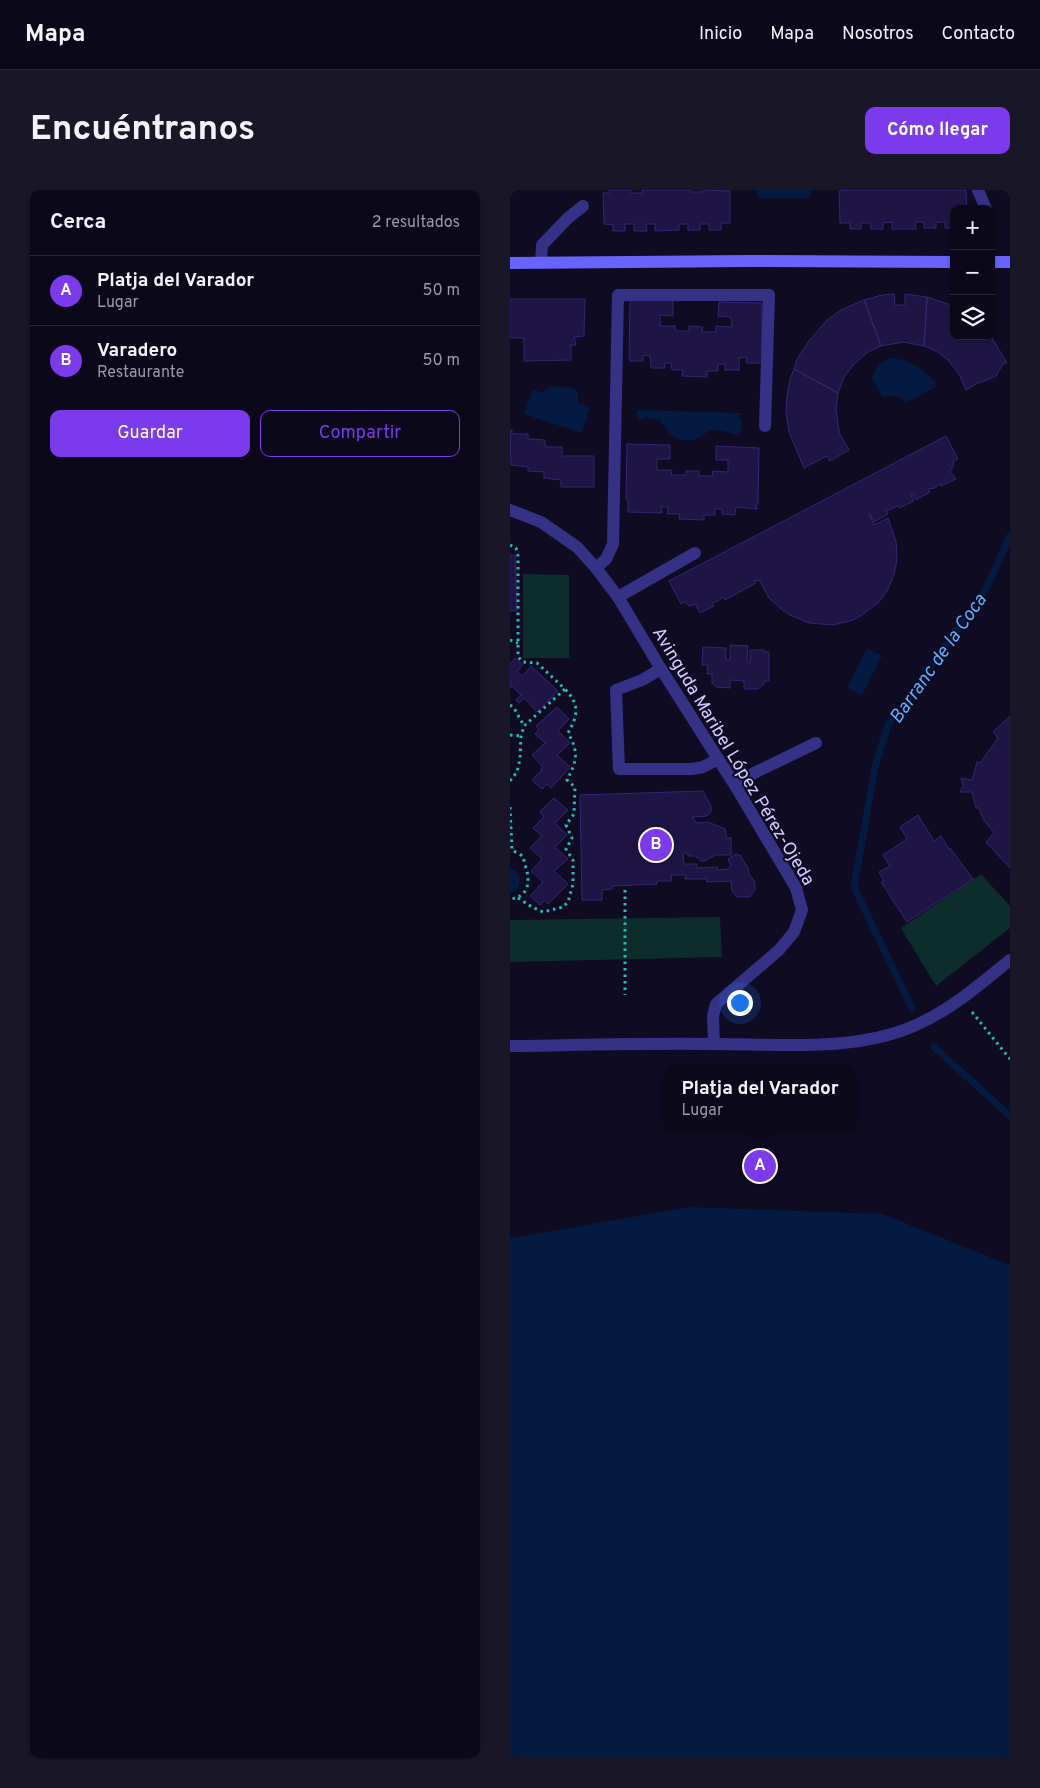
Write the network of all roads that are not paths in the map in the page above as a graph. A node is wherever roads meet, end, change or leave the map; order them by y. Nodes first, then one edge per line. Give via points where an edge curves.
1 (978, 190) edge
2 (984, 205) edge
3 (583, 206) dead end
4 (510, 262) edge
5 (950, 262) edge
6 (995, 262) edge
7 (1010, 262) edge
8 (541, 263) junction
9 (765, 426) dead end
10 (510, 510) edge
11 (695, 553) dead end
12 (596, 568) junction
13 (618, 597) junction
14 (661, 668) junction
15 (816, 743) dead end
16 (718, 759) junction
17 (736, 787) junction
18 (1010, 960) edge
19 (714, 1044) junction
20 (510, 1046) edge

1 - 2 street
3 - 8 street via 542,245
4 - 8 main road
5 - 8 main road
6 - 7 main road
9 - 12 street via 769,295 618,295 613,544 606,559
10 - 12 street, Avinguda Maribel López Pérez-Ojeda via 541,522 576,547
11 - 13 street
12 - 13 street, Avinguda Maribel López Pérez-Ojeda
13 - 14 street, Avinguda Maribel López Pérez-Ojeda
14 - 16 street, Avinguda Maribel López Pérez-Ojeda
14 - 16 street via 616,690 619,769 692,769
15 - 17 street via 754,773
16 - 17 street, Avinguda Maribel López Pérez-Ojeda
17 - 19 street, Avinguda Maribel López Pérez-Ojeda via 796,888 802,910 794,932 779,950 716,1004
18 - 19 street via 962,1000 940,1013 912,1027 863,1041 809,1045
19 - 20 street

